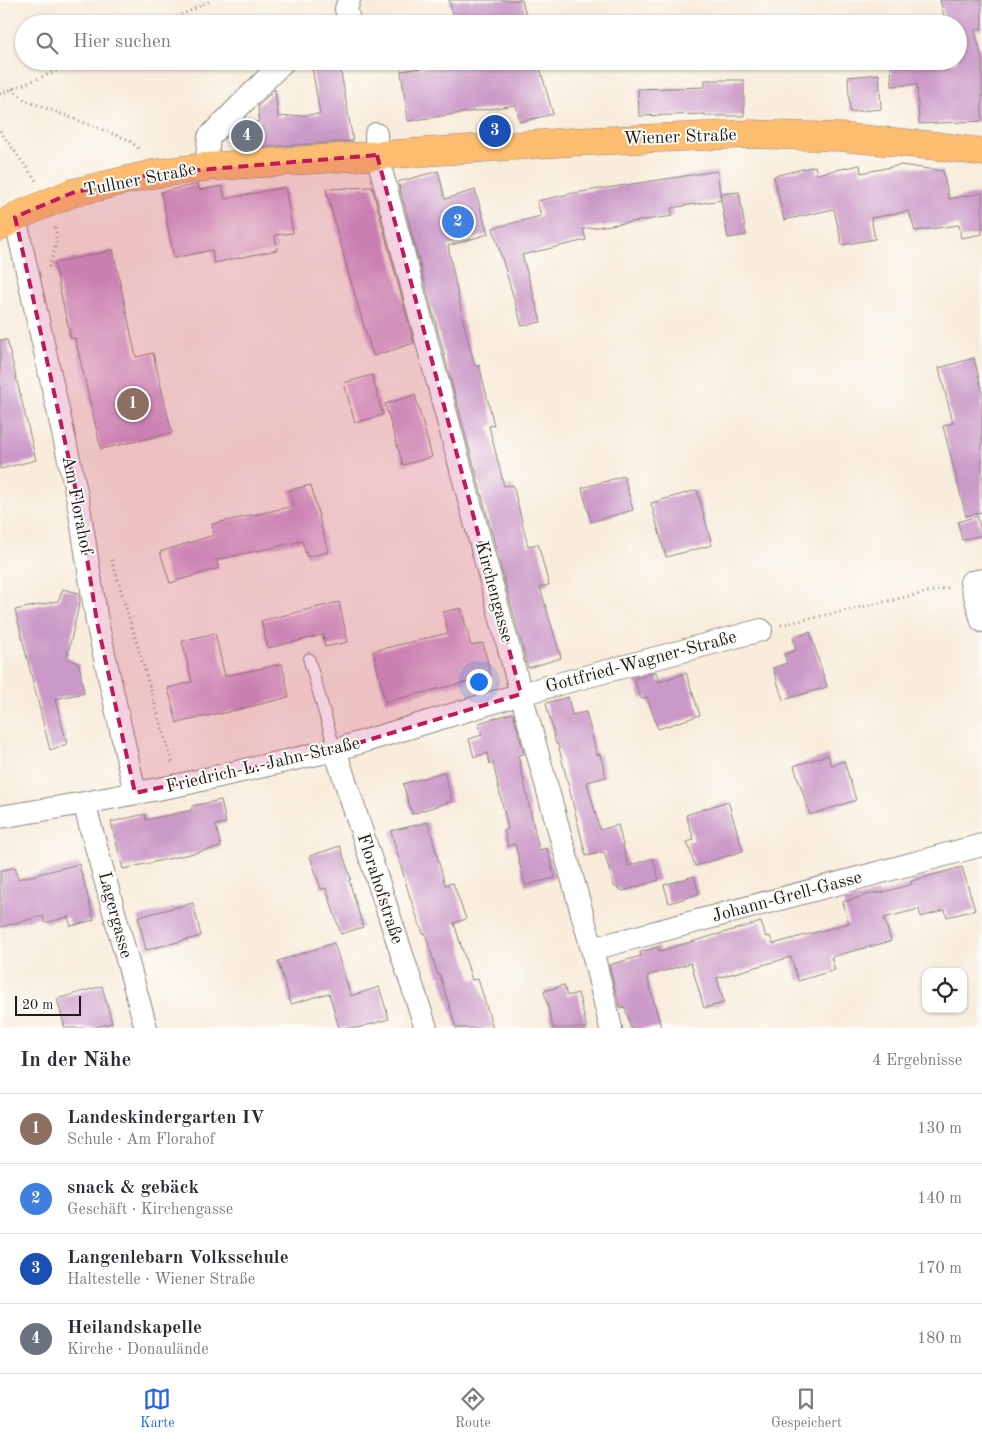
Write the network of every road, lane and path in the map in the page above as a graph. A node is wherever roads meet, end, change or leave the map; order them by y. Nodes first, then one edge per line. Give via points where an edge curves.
1 (212, 0) edge
2 (348, 0) edge
3 (181, 15) edge
4 (348, 15) edge
5 (59, 70) edge
6 (275, 70) edge
7 (12, 89) junction
8 (0, 94) edge
9 (0, 132) edge
10 (376, 144) junction
11 (982, 152) edge
12 (206, 167) junction
13 (152, 174) junction
14 (46, 204) junction
15 (8, 222) edge
16 (976, 581) edge
17 (982, 621) edge
18 (761, 630) joint
19 (309, 659) dead end
20 (521, 694) junction
21 (335, 750) junction
22 (135, 794) junction
23 (84, 803) junction
24 (0, 817) edge
25 (982, 845) edge
26 (592, 949) junction
27 (146, 1028) edge
28 (426, 1028) edge
29 (611, 1028) edge

1 - 3 path
2 - 4 street
5 - 7 path
6 - 12 street via 209,137
7 - 8 path
7 - 13 path via 25,100 129,140 148,157
9 - 14 path via 36,180
10 - 11 main road, Wiener Straße via 570,142 751,134 839,137
10 - 12 main road, Tullner Straße
10 - 20 street, Kirchengasse
12 - 13 main road, Tullner Straße
13 - 14 main road, Tullner Straße via 72,193
14 - 15 main road, Tullner Straße
15 - 22 street, Am Florahof via 78,500 97,622
16 - 17 street
16 - 18 path
18 - 20 street, Gottfried-Wagner-Straße
19 - 21 lane
20 - 21 street, Friedrich-L.-Jahn-Straße
20 - 26 street, Kirchengasse
21 - 22 street, Friedrich-L.-Jahn-Straße
21 - 28 street, Florahofstraße
22 - 23 street, Friedrich-L.-Jahn-Straße
23 - 24 street, Friedrich-L.-Jahn-Straße
23 - 27 street, Lagergasse
25 - 26 street, Johann-Grell-Gasse
26 - 29 street, Kirchengasse

